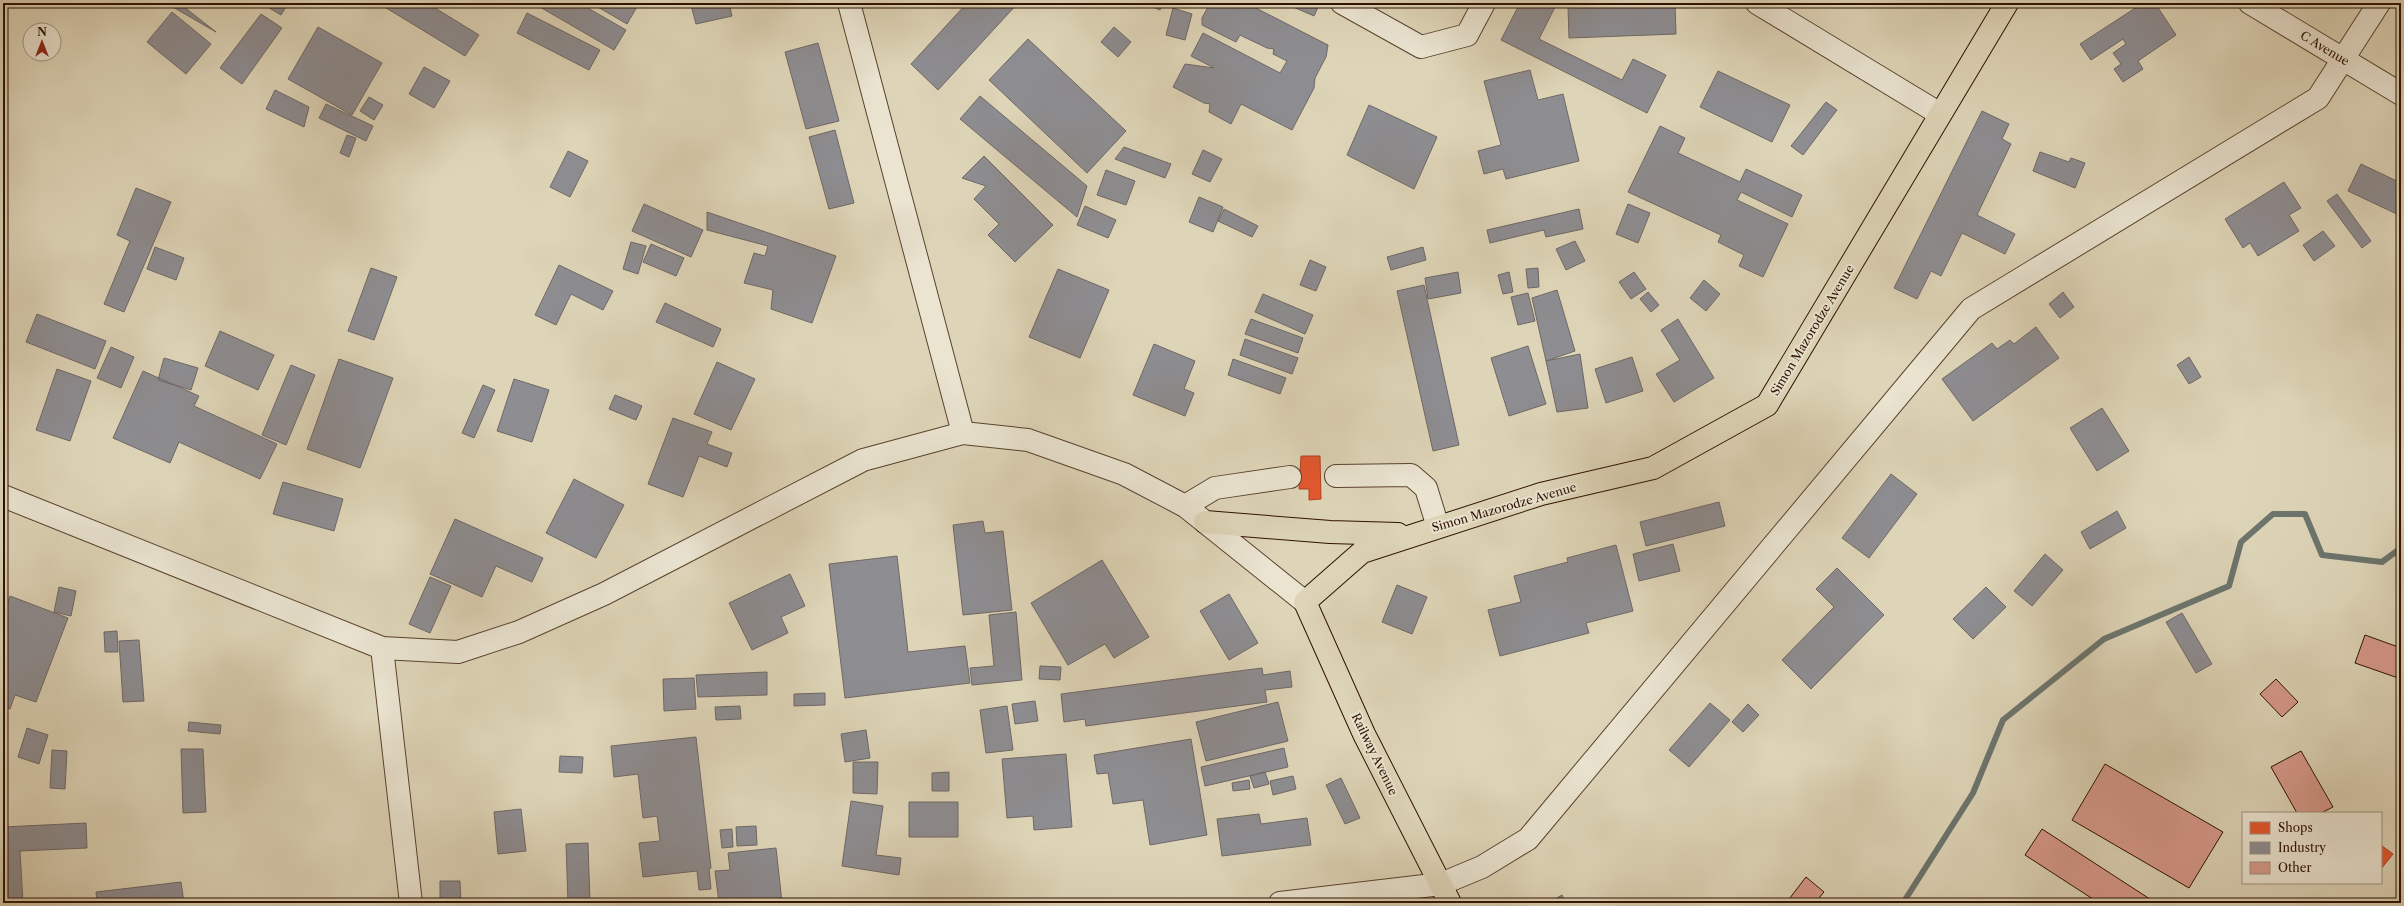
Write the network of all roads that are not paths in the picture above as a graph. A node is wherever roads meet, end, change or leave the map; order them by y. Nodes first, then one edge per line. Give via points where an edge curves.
1 (848, 3) edge
2 (1342, 3) edge
3 (1484, 3) edge
4 (1757, 3) edge
5 (2007, 3) edge
6 (2250, 3) edge
7 (2379, 3) edge
8 (2342, 59) junction
9 (2401, 94) edge
10 (1940, 114) junction
11 (963, 433) junction
12 (1336, 476) dead end
13 (1290, 477) dead end
14 (3, 496) edge
15 (1185, 506) junction
16 (1205, 522) junction
17 (1438, 527) junction
18 (1412, 534) junction
19 (1305, 602) junction
20 (382, 648) junction
21 (1441, 884) junction
22 (411, 903) edge
23 (1280, 903) edge
24 (1450, 903) edge

1 - 11 street
2 - 3 street via 1421,47 1467,35
4 - 10 street
5 - 10 main road, Simon Mazorodze Avenue
6 - 8 street, C Avenue
7 - 8 street
8 - 9 street, C Avenue
8 - 21 street via 2318,98 1971,309 1528,839 1482,867
10 - 17 main road, Simon Mazorodze Avenue via 1767,405 1653,468 1541,494
11 - 15 street via 1028,440 1124,474
11 - 20 street via 863,460 604,594 518,632 458,652
12 - 17 street via 1411,476 1426,488
13 - 15 street via 1215,488
14 - 20 street
15 - 16 street
16 - 18 main road via 1330,532
16 - 19 street
17 - 18 main road, Simon Mazorodze Avenue
18 - 19 main road, Simon Mazorodze Avenue via 1362,552
19 - 21 main road, Railway Avenue via 1364,734
20 - 22 street
21 - 23 street
21 - 24 main road, Railway Avenue

